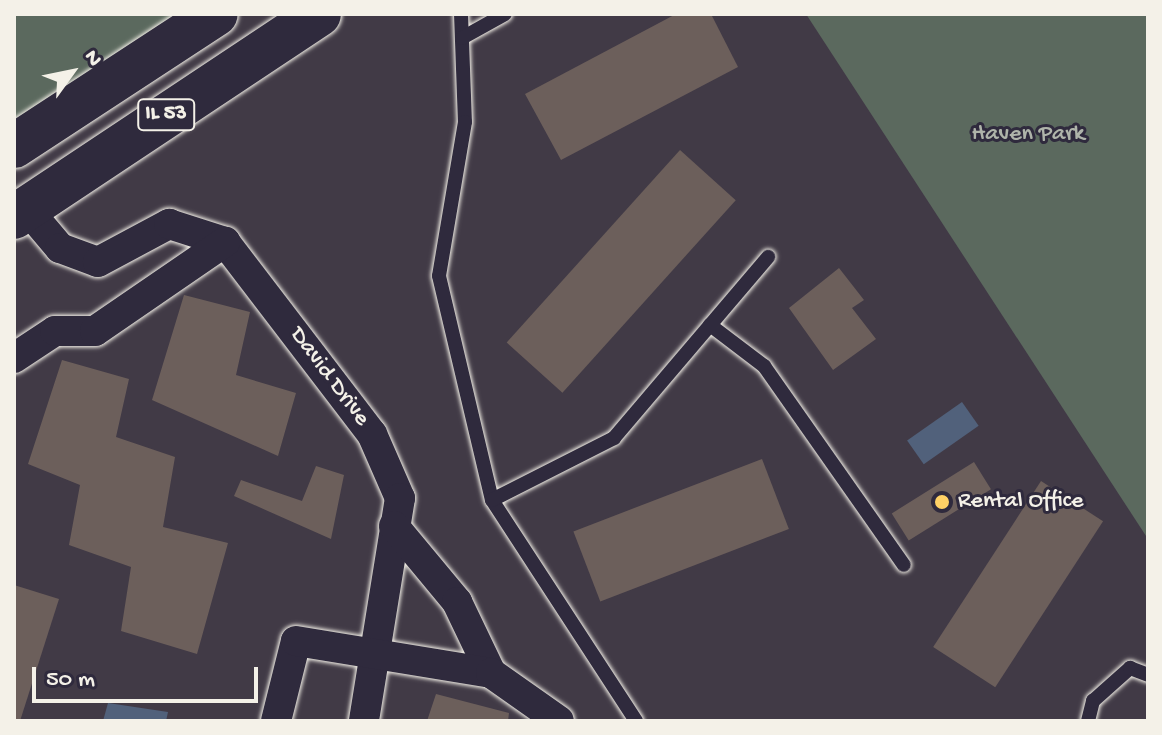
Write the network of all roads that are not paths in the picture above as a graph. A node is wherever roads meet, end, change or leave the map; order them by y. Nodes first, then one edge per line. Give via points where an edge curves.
1 (216, 14) edge
2 (319, 14) edge
3 (461, 14) edge
4 (505, 14) edge
5 (462, 38) junction
6 (14, 146) edge
7 (20, 213) edge
8 (225, 242) junction
9 (768, 257) dead end
10 (710, 325) junction
11 (14, 358) edge
12 (492, 500) junction
13 (394, 526) junction
14 (904, 565) dead end
15 (370, 652) junction
16 (491, 673) junction
17 (1148, 675) edge
18 (276, 721) edge
19 (364, 721) edge
20 (559, 721) edge
21 (636, 721) edge
22 (1088, 721) edge

1 - 6 main road, IL 53
2 - 7 main road, IL 53
3 - 5 lane
4 - 5 lane
5 - 12 lane via 465,122 439,276
7 - 8 street via 60,248 98,262 169,224
8 - 11 street via 95,331 55,331
8 - 13 street, David Drive via 372,434 400,498
9 - 10 lane
10 - 12 lane via 614,438
10 - 14 lane via 764,366
12 - 21 lane
13 - 15 street, David Drive
13 - 16 street via 457,602
15 - 16 street
15 - 18 street via 296,641
15 - 19 street, David Drive
16 - 20 street
17 - 22 lane via 1130,668 1093,701

